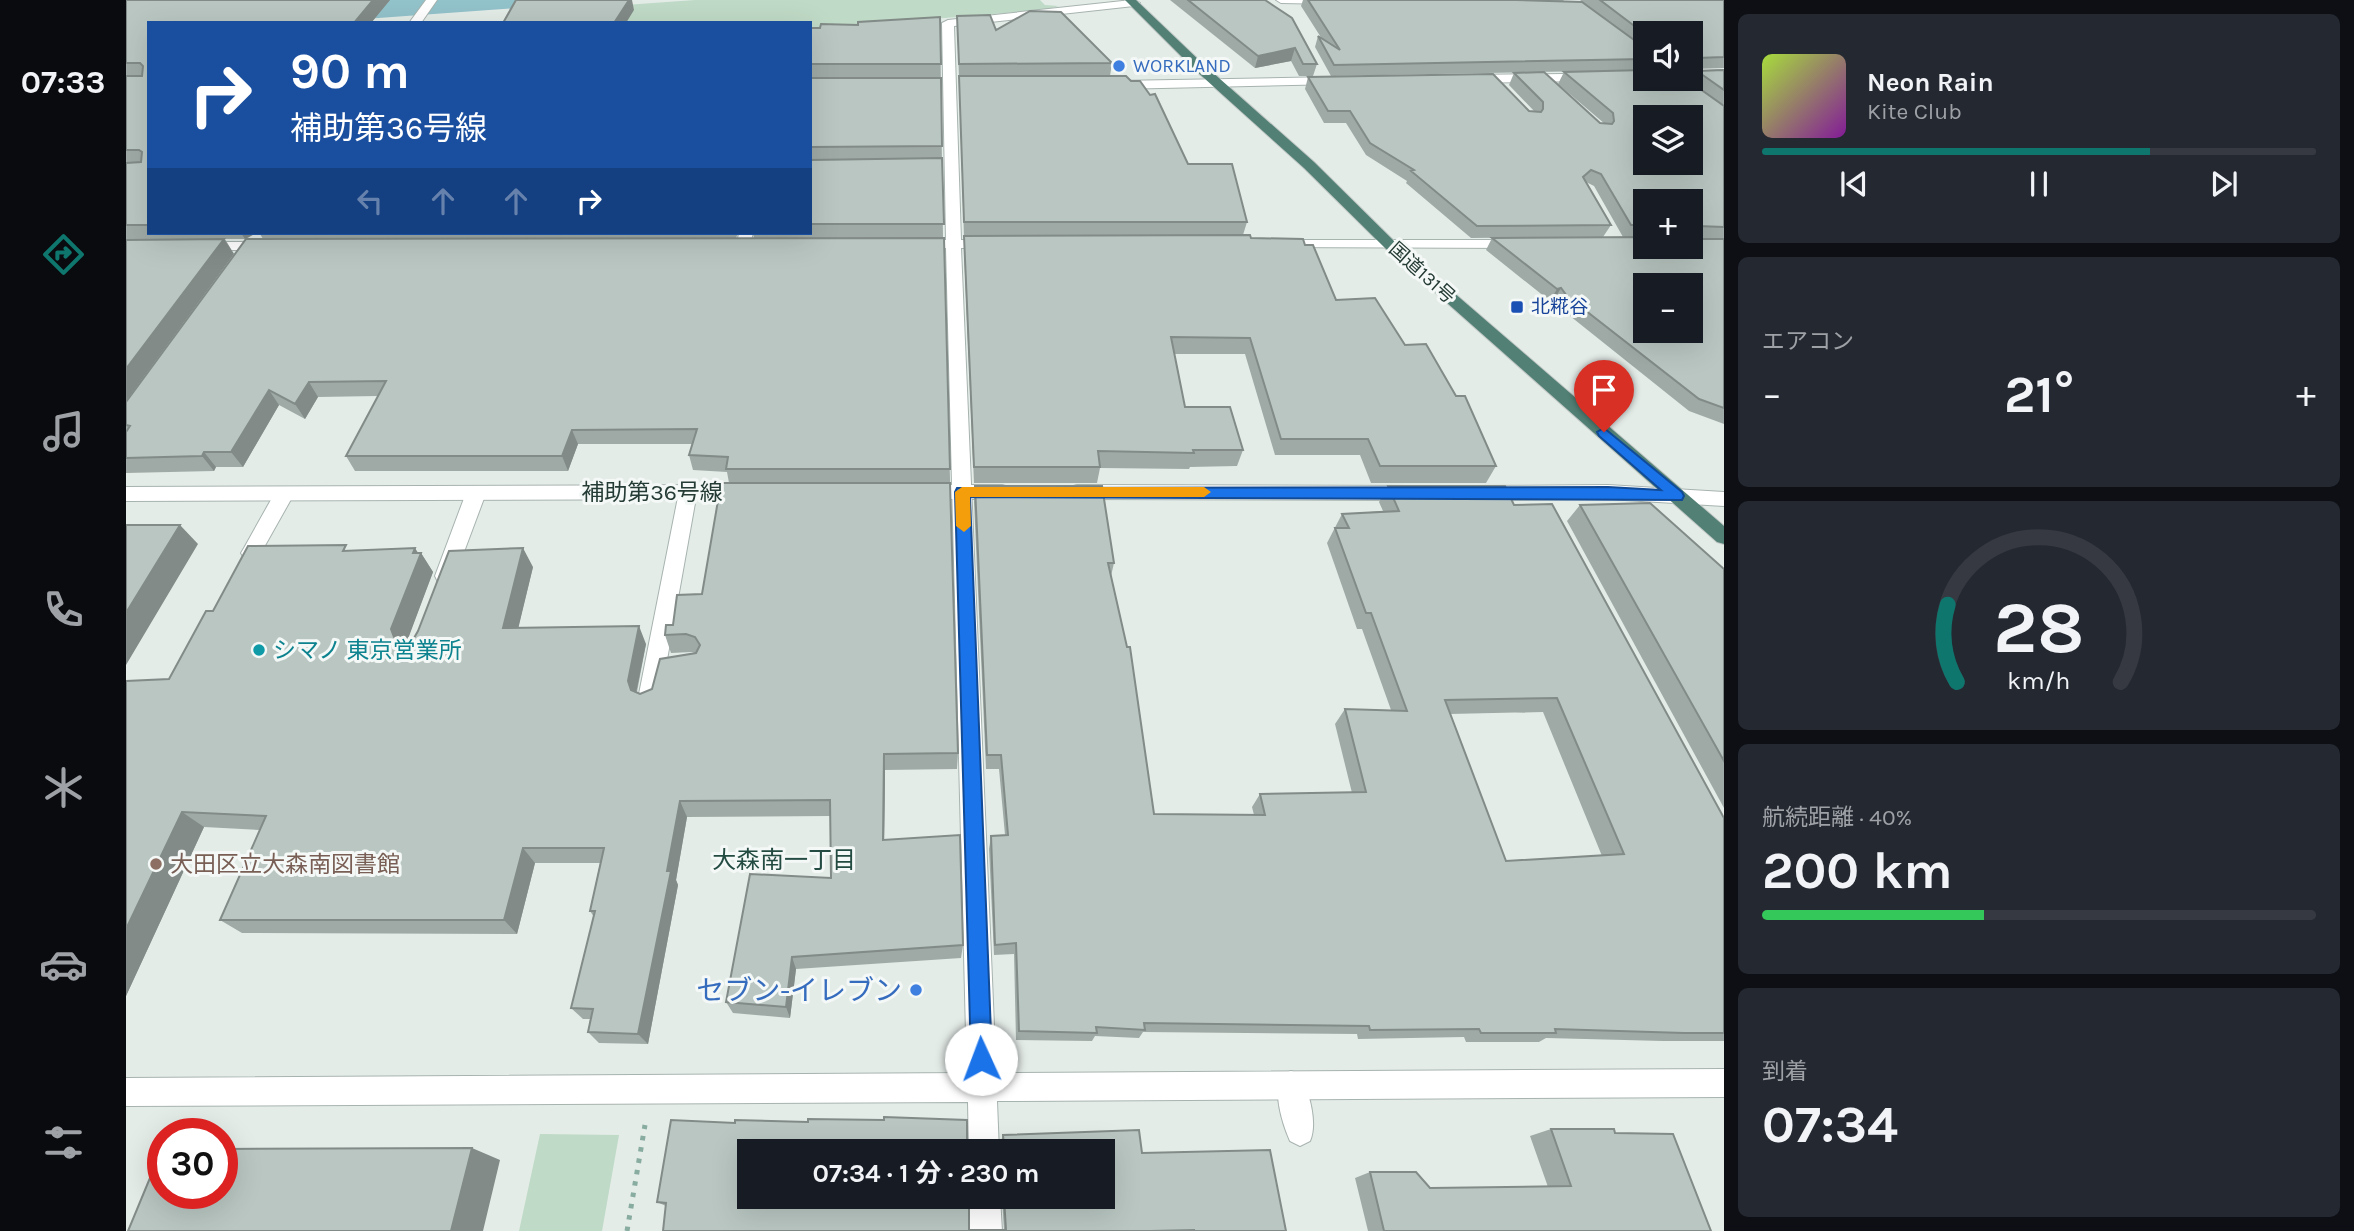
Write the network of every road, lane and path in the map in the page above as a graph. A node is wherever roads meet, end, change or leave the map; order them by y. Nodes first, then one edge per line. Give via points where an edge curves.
1 (432, 0) edge
2 (1132, 2) edge
3 (1349, 2) edge
4 (1283, 4) edge
5 (417, 20) edge
6 (948, 23) junction
7 (934, 24) edge
8 (1724, 74) edge
9 (1633, 77) edge
10 (1544, 79) junction
11 (1703, 79) edge
12 (1451, 80) edge
13 (1340, 81) edge
14 (1217, 83) junction
15 (1109, 85) edge
16 (1563, 96) edge
17 (255, 240) edge
18 (902, 244) edge
19 (955, 244) junction
20 (1009, 244) edge
21 (1255, 244) edge
22 (1390, 244) junction
23 (1539, 244) edge
24 (278, 246) edge
25 (181, 247) edge
26 (235, 268) edge
27 (688, 492) junction
28 (770, 492) edge
29 (908, 492) edge
30 (962, 492) junction
31 (1020, 492) edge
32 (1061, 492) edge
33 (476, 493) junction
34 (1435, 493) edge
35 (1463, 493) edge
36 (1539, 493) junction
37 (126, 494) edge
38 (284, 494) junction
39 (1677, 496) junction
40 (1724, 499) edge
41 (1552, 516) edge
42 (1724, 537) edge
43 (251, 553) edge
44 (437, 596) edge
45 (680, 664) edge
46 (656, 666) junction
47 (649, 699) edge
48 (1724, 1083) edge
49 (1291, 1085) junction
50 (982, 1086) junction
51 (651, 1089) junction
52 (126, 1092) edge
53 (1300, 1131) dead end
54 (984, 1139) edge
55 (985, 1209) edge
56 (627, 1231) edge
57 (986, 1231) edge

1 - 5 street
2 - 6 street
2 - 14 highway, 国道131号
3 - 4 street
6 - 7 street
6 - 19 street via 945,167
8 - 11 street
9 - 10 street
10 - 12 street via 1497,84
10 - 16 street
13 - 14 street via 1321,75
14 - 15 street
14 - 22 highway, 国道131号
17 - 24 street
17 - 25 street
17 - 26 street
18 - 19 street
19 - 20 street
19 - 30 street
21 - 22 street
22 - 23 street
22 - 39 highway, 国道131号
27 - 28 street, 補助第36号線
27 - 33 street, 補助第36号線
27 - 46 street
29 - 30 street
30 - 31 street
30 - 50 street
32 - 34 street
33 - 38 street, 補助第36号線
33 - 44 street
35 - 36 street
36 - 39 street
36 - 41 street
37 - 38 street, 補助第36号線
38 - 43 street
39 - 40 street
39 - 42 highway, 国道131号
45 - 46 street
46 - 47 street
48 - 49 street
49 - 50 street
49 - 53 street
50 - 51 street
50 - 54 street
51 - 52 street
51 - 56 path
55 - 57 street

